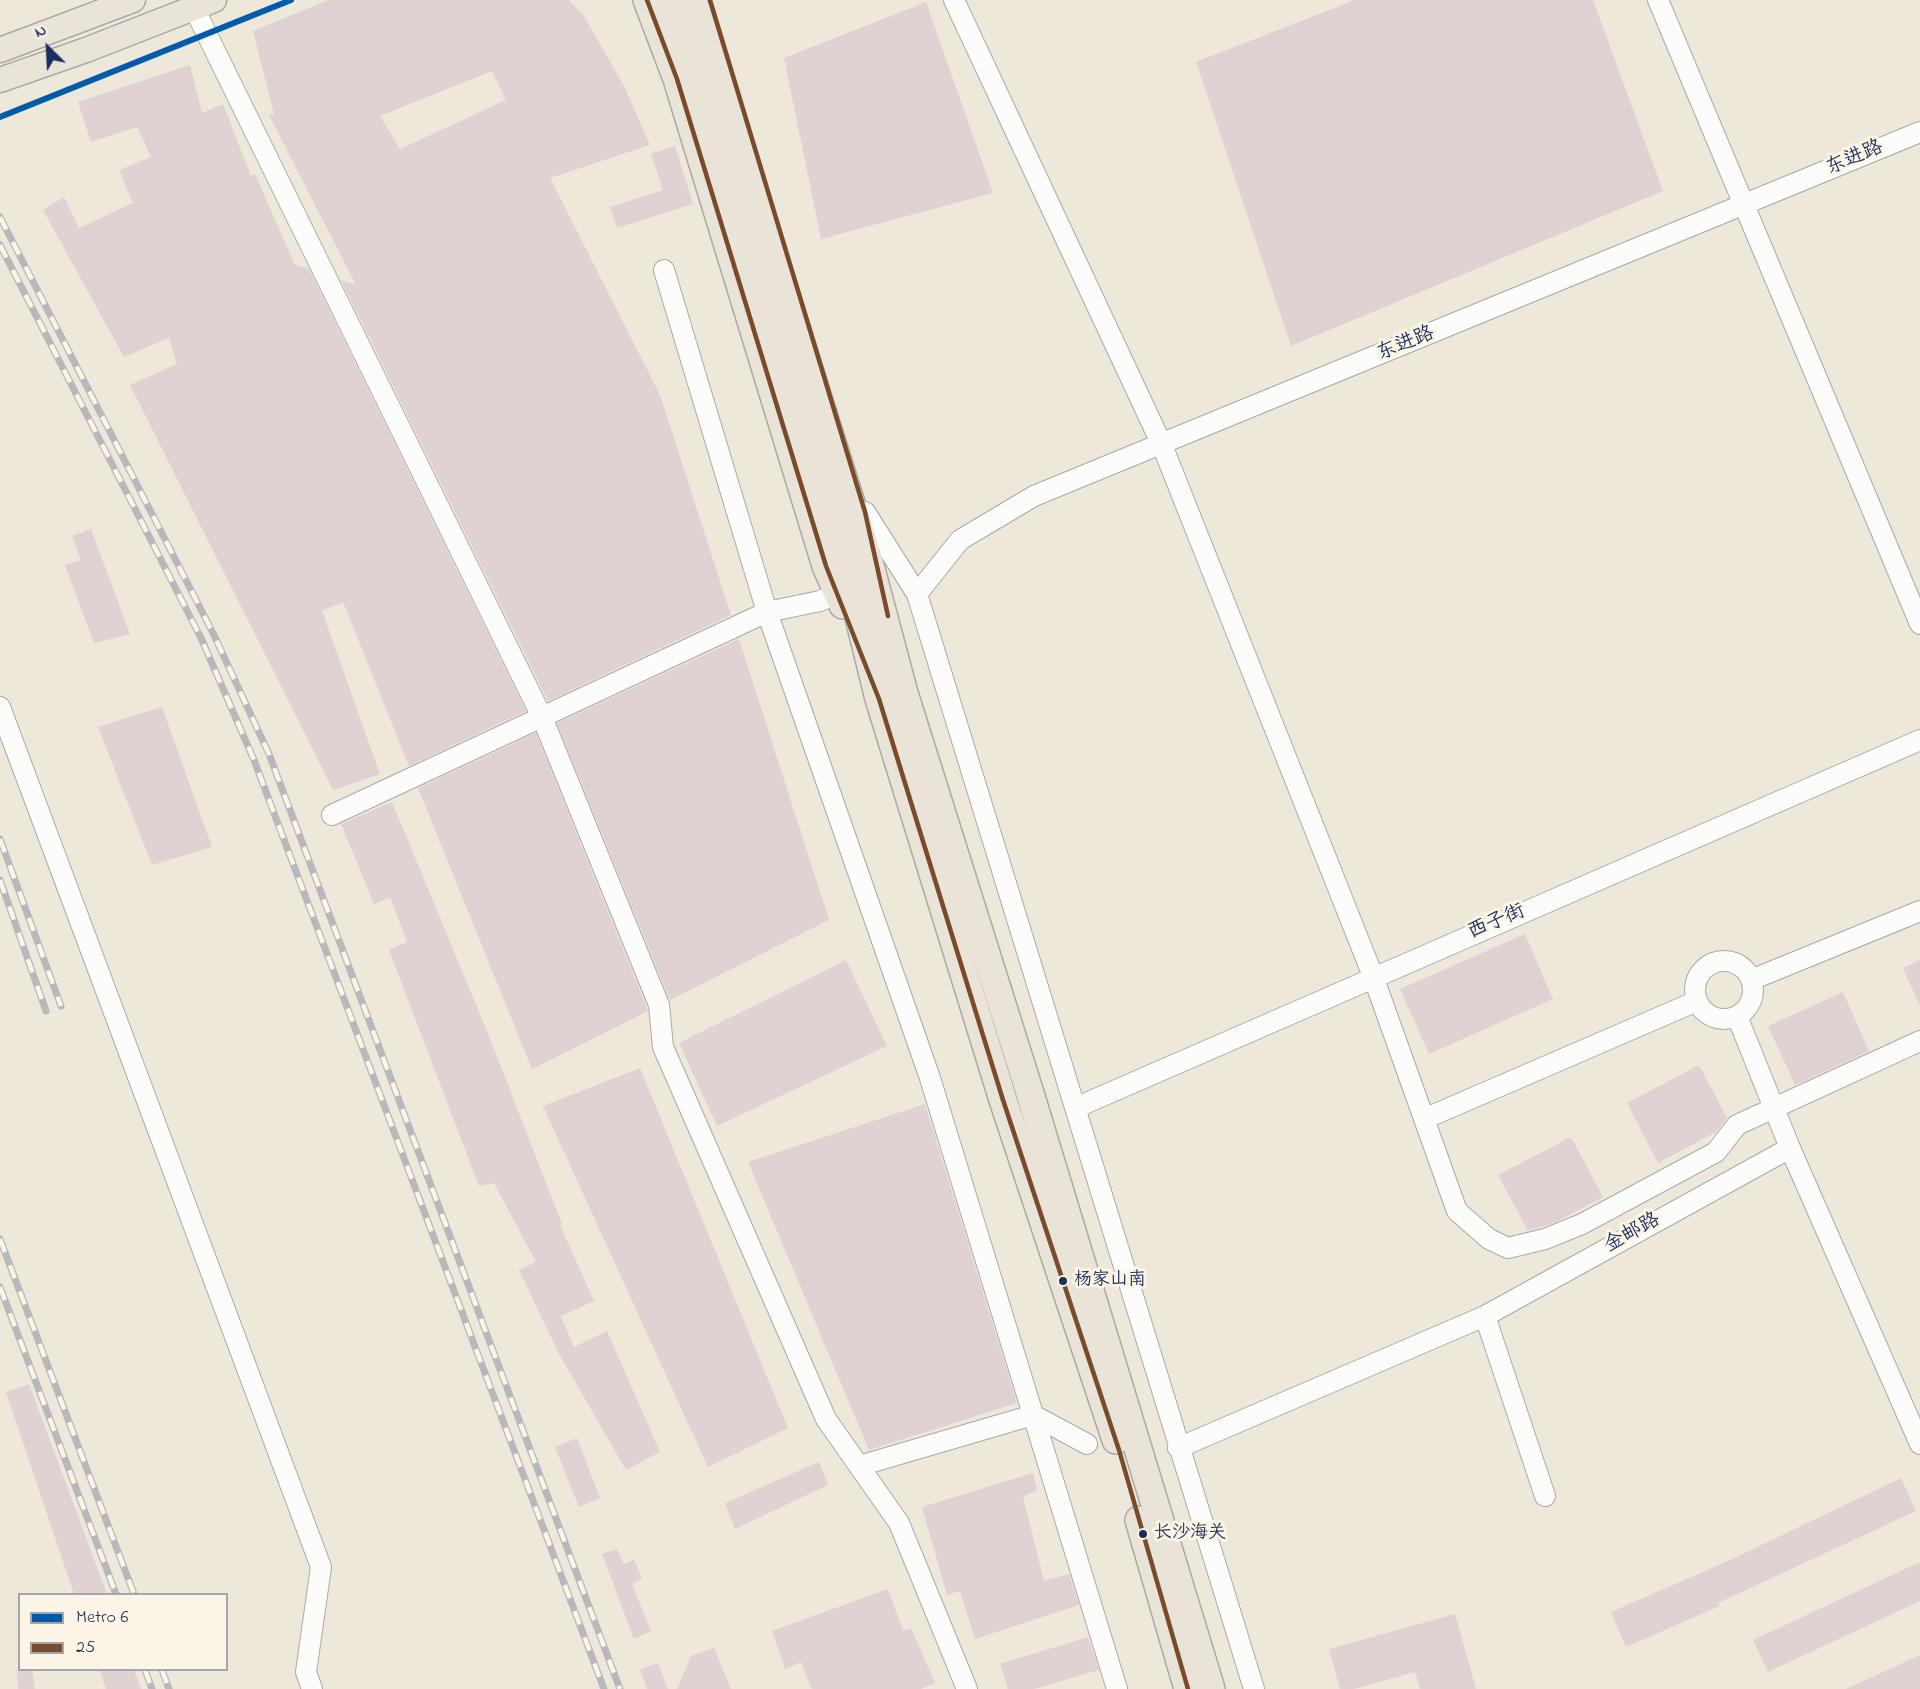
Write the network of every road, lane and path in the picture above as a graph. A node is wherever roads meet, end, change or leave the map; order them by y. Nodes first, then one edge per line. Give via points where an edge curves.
1 (134, 0) edge
2 (647, 0) edge
3 (673, 0) edge
4 (693, 0) edge
5 (710, 0) edge
6 (954, 0) edge
7 (1658, 0) edge
8 (204, 4) edge
9 (0, 50) edge
10 (0, 80) edge
11 (1920, 132) edge
12 (1745, 206) junction
13 (664, 270) dead end
14 (1162, 445) junction
15 (865, 512) junction
16 (857, 560) junction
17 (838, 593) junction
18 (917, 594) junction
19 (767, 612) junction
20 (1920, 624) edge
21 (892, 696) junction
22 (0, 706) edge
23 (542, 717) junction
24 (1920, 740) edge
25 (332, 815) dead end
26 (1920, 911) edge
27 (1373, 976) junction
28 (1751, 980) junction
29 (1697, 1001) junction
30 (1737, 1016) junction
31 (1920, 1041) edge
32 (1075, 1108) junction
33 (1774, 1108) junction
34 (1424, 1119) junction
35 (1790, 1148) junction
36 (1485, 1316) junction
37 (1033, 1414) junction
38 (1087, 1444) dead end
39 (1920, 1444) edge
40 (1178, 1448) junction
41 (859, 1466) junction
42 (1545, 1496) dead end
43 (312, 1689) edge
44 (967, 1689) edge
45 (1116, 1689) edge
46 (1188, 1689) edge
47 (1211, 1689) edge
48 (1254, 1689) edge

1 - 9 main road
2 - 17 highway via 677,79
3 - 16 highway
4 - 16 highway
5 - 15 highway
6 - 14 street
7 - 12 street
8 - 10 main road
8 - 23 street
11 - 12 street, 东进路
12 - 14 street, 东进路
12 - 20 street
13 - 19 street
14 - 18 street, 东进路 via 1034,496 969,534
14 - 27 street
15 - 18 street
15 - 21 highway
16 - 21 highway
17 - 19 street via 820,601
17 - 21 highway
18 - 32 street
19 - 23 street
19 - 37 street via 930,1078
21 - 46 highway via 1003,1100 1119,1450
21 - 47 highway via 1030,1093
22 - 43 street via 321,1567 306,1672
23 - 25 street
23 - 41 street via 660,1005 663,1047 826,1419
24 - 27 street, 西子街
26 - 28 street
27 - 32 street, 西子街
27 - 34 street
28 - 29 street via 1732,962 1714,963 1700,974
28 - 30 street via 1753,997
29 - 30 street via 1709,1015
29 - 34 street
30 - 33 street
31 - 33 street
32 - 40 street
33 - 34 street via 1737,1125 1716,1152 1582,1224 1508,1248 1489,1239 1458,1211
33 - 35 street
35 - 36 street, 金邮路
35 - 39 street
36 - 40 street, 金邮路
36 - 42 street
37 - 38 street
37 - 41 street
37 - 45 street
40 - 48 street
41 - 44 street via 899,1523

